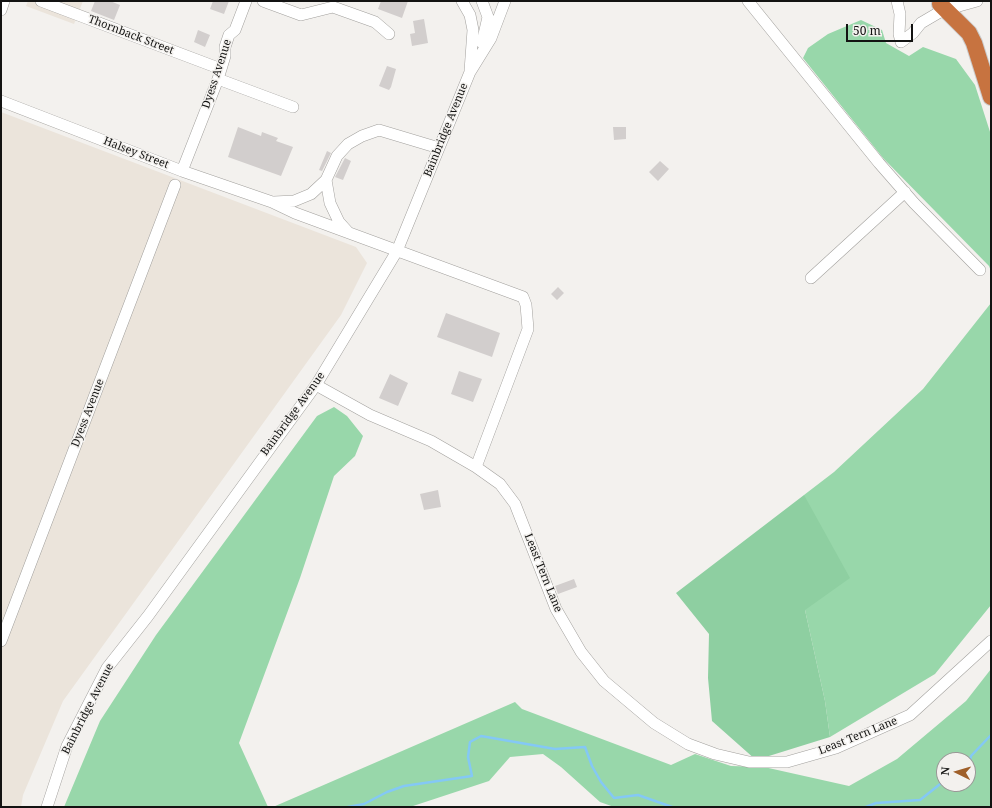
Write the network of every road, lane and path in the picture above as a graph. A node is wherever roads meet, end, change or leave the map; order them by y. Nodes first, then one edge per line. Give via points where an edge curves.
1 (4, 1) edge
2 (41, 1) edge
3 (246, 1) edge
4 (263, 1) edge
5 (462, 1) edge
6 (482, 1) edge
7 (505, 1) edge
8 (748, 1) edge
9 (897, 1) edge
10 (978, 1) edge
11 (943, 5) edge
12 (1, 10) edge
13 (472, 24) junction
14 (389, 34) dead end
15 (470, 72) junction
16 (219, 74) junction
17 (991, 97) edge
18 (1, 101) edge
19 (293, 107) dead end
20 (439, 148) junction
21 (182, 171) junction
22 (326, 180) junction
23 (175, 185) dead end
24 (905, 192) junction
25 (272, 202) junction
26 (348, 232) junction
27 (397, 251) junction
28 (980, 270) dead end
29 (811, 278) dead end
30 (316, 385) junction
31 (476, 467) junction
32 (1, 641) edge
33 (991, 641) edge
34 (47, 807) edge

1 - 12 street
2 - 16 street, Thornback Street
3 - 16 street, Dyess Avenue via 235,30 229,35
4 - 14 street via 301,15 333,7 375,22
5 - 13 street
6 - 13 street
6 - 15 street via 488,17 485,33
7 - 15 street, Bainbridge Avenue via 491,38
8 - 24 street
9 - 11 street via 901,42
10 - 11 street via 959,6
11 - 17 highway via 968,33
13 - 15 street
15 - 20 street, Bainbridge Avenue
16 - 19 street, Thornback Street
16 - 21 street, Dyess Avenue
18 - 21 street, Halsey Street
20 - 22 street, Halsey Street via 379,130 348,144 337,156
20 - 27 street, Bainbridge Avenue
21 - 25 street, Halsey Street
22 - 25 street, Halsey Street via 311,194 294,201
22 - 26 street via 330,203 339,222
23 - 32 street, Dyess Avenue
24 - 28 street
24 - 29 street
25 - 26 street, Halsey Street
26 - 27 street, Halsey Street
27 - 30 street, Bainbridge Avenue
27 - 31 street, Halsey Street via 523,297 528,329
30 - 31 street, Least Tern Lane via 370,415 431,441
30 - 34 street, Bainbridge Avenue via 148,616 107,668 67,746
31 - 33 street, Least Tern Lane via 500,484 515,504 556,609 581,652 604,681 654,723 688,744 715,754 749,762 787,762 836,748 910,715

